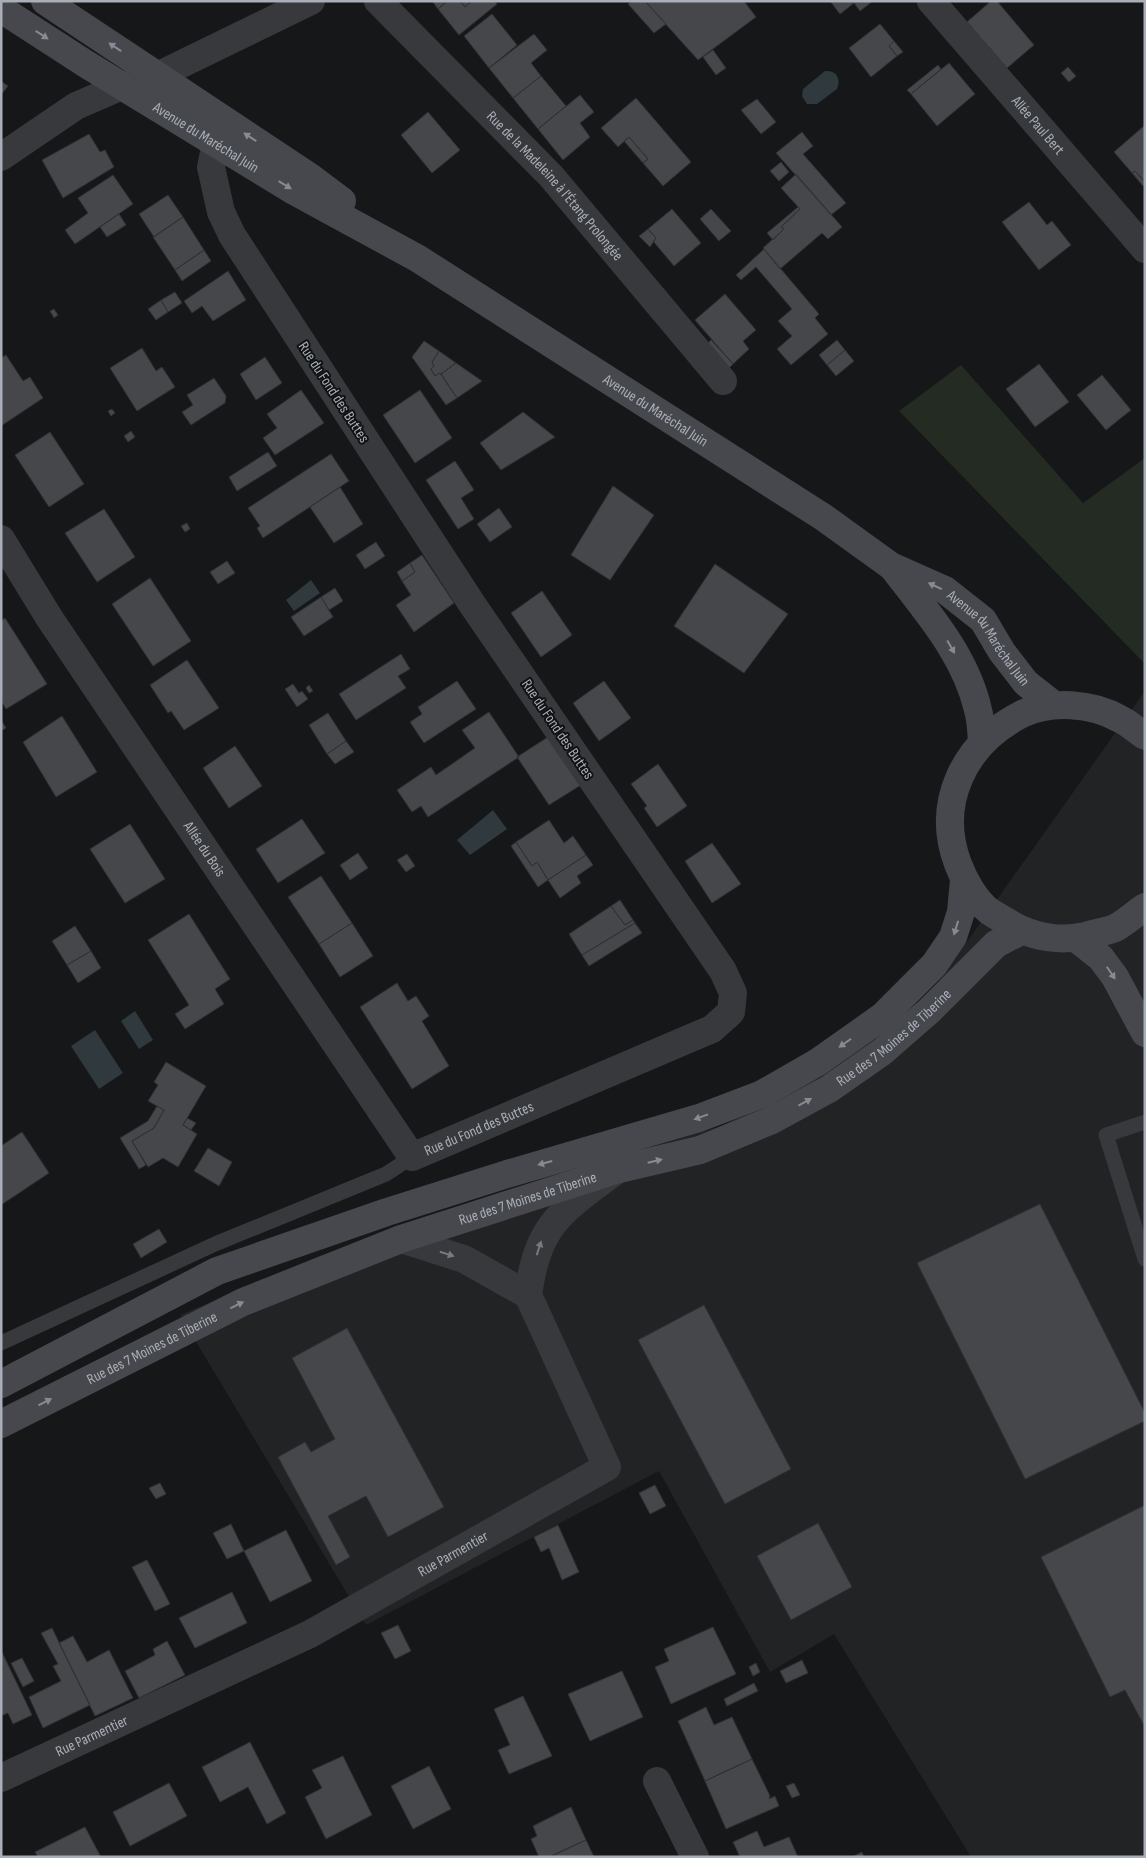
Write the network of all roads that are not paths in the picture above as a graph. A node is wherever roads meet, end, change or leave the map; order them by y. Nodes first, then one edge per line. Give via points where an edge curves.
1 (45, 1) edge
2 (312, 1) edge
3 (378, 1) edge
4 (931, 1) edge
5 (1, 8) edge
6 (158, 76) junction
7 (122, 86) junction
8 (216, 143) junction
9 (1, 157) edge
10 (1145, 249) edge
11 (417, 258) junction
12 (722, 381) dead end
13 (1, 539) edge
14 (891, 566) junction
15 (1054, 705) junction
16 (1145, 736) edge
17 (982, 741) junction
18 (964, 880) junction
19 (1145, 907) edge
20 (1021, 931) junction
21 (1077, 939) junction
22 (1145, 1032) edge
23 (1145, 1122) edge
24 (412, 1157) junction
25 (619, 1169) junction
26 (401, 1239) junction
27 (1145, 1258) edge
28 (528, 1295) junction
29 (1, 1343) edge
30 (1, 1384) edge
31 (1, 1424) edge
32 (1, 1778) edge
33 (657, 1781) dead end
34 (695, 1857) edge

6 -> 1 main road, Avenue du Maréchal Juin
2 - 6 street
3 - 12 street, Rue de la Madeleine à l'Étang Prolongée via 551,176
4 - 10 street, Allée Paul Bert
5 -> 7 main road, Avenue du Maréchal Juin
6 - 7 street
11 -> 6 main road, Avenue du Maréchal Juin via 310,177
7 - 8 main road, Avenue du Maréchal Juin
7 - 9 street via 76,106
8 -> 11 main road, Avenue du Maréchal Juin via 294,191
8 - 24 street, Rue du Fond des Buttes via 211,167 221,212 232,235 472,604 723,971 733,993 732,1012 712,1030
11 - 14 main road, Avenue du Maréchal Juin via 823,517
13 - 24 street, Allée du Bois via 50,619
15 -> 14 main road, Avenue du Maréchal Juin via 1026,683 983,620 945,590
14 -> 17 main road, Avenue du Maréchal Juin via 941,629 963,668 978,710
15 - 16 main road via 1088,707 1120,718
15 - 17 main road via 1027,712 1003,724
17 - 18 main road via 960,772 950,808 951,845
18 - 20 main road via 988,910
18 -> 30 main road, Rue des 7 Moines de Tiberine via 961,912 954,936 934,965 883,1016 818,1062 762,1094 699,1118 470,1186 217,1272
19 - 21 main road via 1116,928
20 - 21 main road via 1048,938
25 -> 20 main road, Rue des 7 Moines de Tiberine via 700,1150 772,1120 829,1089 882,1052 929,1011 996,944
21 -> 22 main road via 1101,958
23 - 27 lane via 1106,1135
24 - 29 lane via 386,1174 215,1244
25 - 26 main road, Rue des 7 Moines de Tiberine
28 -> 25 street via 541,1240 565,1208
26 -> 28 street via 464,1259
31 -> 26 main road, Rue des 7 Moines de Tiberine via 243,1302
28 - 32 street, Rue Parmentier via 607,1467 310,1634
33 - 34 street

